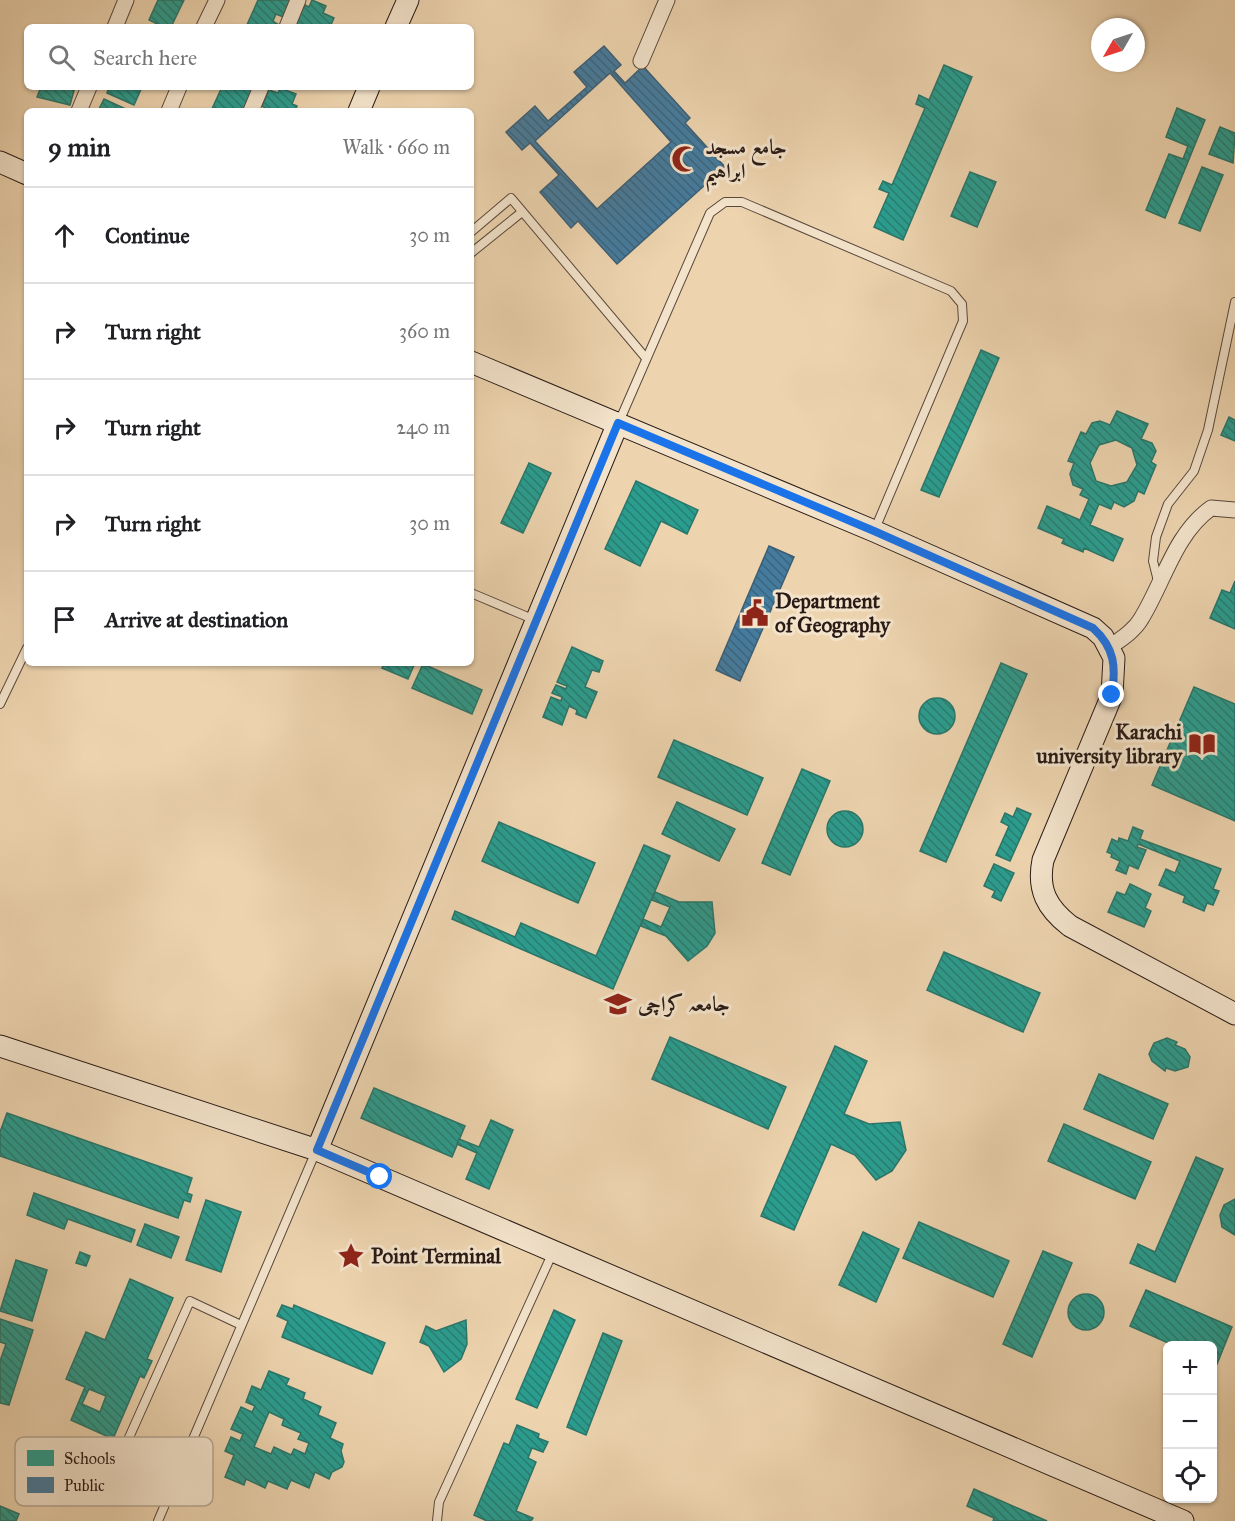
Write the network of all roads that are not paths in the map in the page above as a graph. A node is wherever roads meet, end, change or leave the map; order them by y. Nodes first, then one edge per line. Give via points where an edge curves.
1 (126, 0) edge
2 (217, 0) edge
3 (298, 0) edge
4 (408, 0) edge
5 (667, 0) edge
6 (116, 24) edge
7 (205, 24) edge
8 (287, 24) edge
9 (397, 24) edge
10 (641, 61) dead end
11 (88, 90) edge
12 (178, 90) edge
13 (260, 90) edge
14 (368, 90) edge
15 (80, 108) edge
16 (170, 108) edge
17 (252, 108) edge
18 (360, 108) edge
19 (0, 162) edge
20 (24, 173) edge
21 (522, 212) junction
22 (474, 229) edge
23 (474, 251) edge
24 (1235, 302) edge
25 (645, 357) junction
26 (474, 363) edge
27 (618, 423) junction
28 (1235, 510) edge
29 (874, 531) junction
30 (1158, 581) junction
31 (474, 594) edge
32 (536, 621) junction
33 (1110, 647) junction
34 (24, 654) edge
35 (0, 704) edge
36 (1235, 1014) edge
37 (0, 1046) edge
38 (317, 1150) junction
39 (554, 1251) junction
40 (241, 1325) junction
41 (129, 1437) edge
42 (194, 1437) edge
43 (164, 1506) edge
44 (158, 1521) edge
45 (437, 1521) edge
46 (1183, 1521) edge

1 - 6 street
2 - 7 street
3 - 8 street
4 - 9 street
5 - 10 street
11 - 15 street
12 - 16 street
13 - 17 street
14 - 18 street
19 - 20 street
21 - 22 lane via 511,198
21 - 23 lane
21 - 25 lane
24 - 30 lane via 1208,430 1194,471 1168,504 1156,537 1153,561
25 - 27 lane
25 - 29 lane via 710,213 725,202 742,202 951,291 962,304 963,321
26 - 27 street
27 - 29 street
27 - 32 street
28 - 30 street via 1211,508 1195,520
29 - 33 street via 1082,622
30 - 33 street via 1141,619
31 - 32 lane
32 - 38 street
33 - 36 street via 1115,674 1112,695 1044,860 1040,875 1044,897 1070,926
34 - 35 lane
37 - 38 street
38 - 39 street
38 - 40 lane
39 - 45 lane via 439,1502
39 - 46 street
40 - 41 lane via 190,1300
40 - 42 lane
43 - 44 lane

